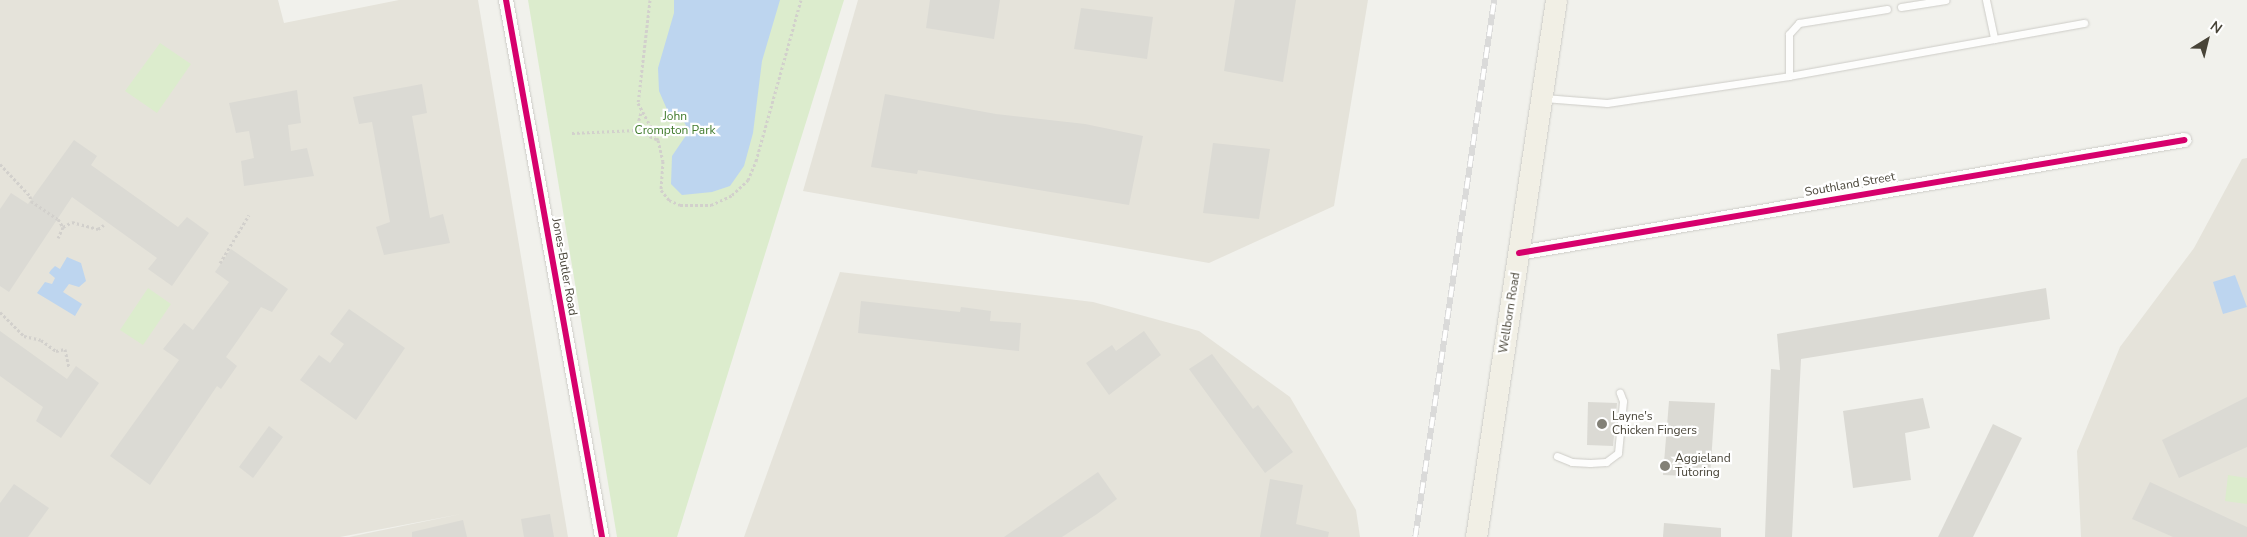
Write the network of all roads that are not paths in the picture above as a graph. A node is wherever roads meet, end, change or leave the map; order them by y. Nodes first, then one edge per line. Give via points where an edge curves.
1 (506, 0) edge
2 (1556, 0) edge
3 (1945, 0) edge
4 (1986, 0) edge
5 (1901, 7) dead end
6 (1887, 9) dead end
7 (2084, 23) dead end
8 (1994, 39) junction
9 (1789, 76) junction
10 (1542, 98) junction
11 (2184, 140) dead end
12 (1519, 253) junction
13 (1620, 393) dead end
14 (1556, 456) dead end
15 (602, 537) edge
16 (1476, 537) edge

1 - 15 street, Jones-Butler Road
2 - 10 main road, Wellborn Road
3 - 5 lane
4 - 8 lane
6 - 9 lane via 1799,23 1789,34
7 - 8 lane
8 - 9 lane
9 - 10 lane via 1607,103
10 - 12 main road, Wellborn Road
11 - 12 street, Southland Street
12 - 16 main road, Wellborn Road
13 - 14 lane via 1623,401 1618,453 1606,462 1572,462

